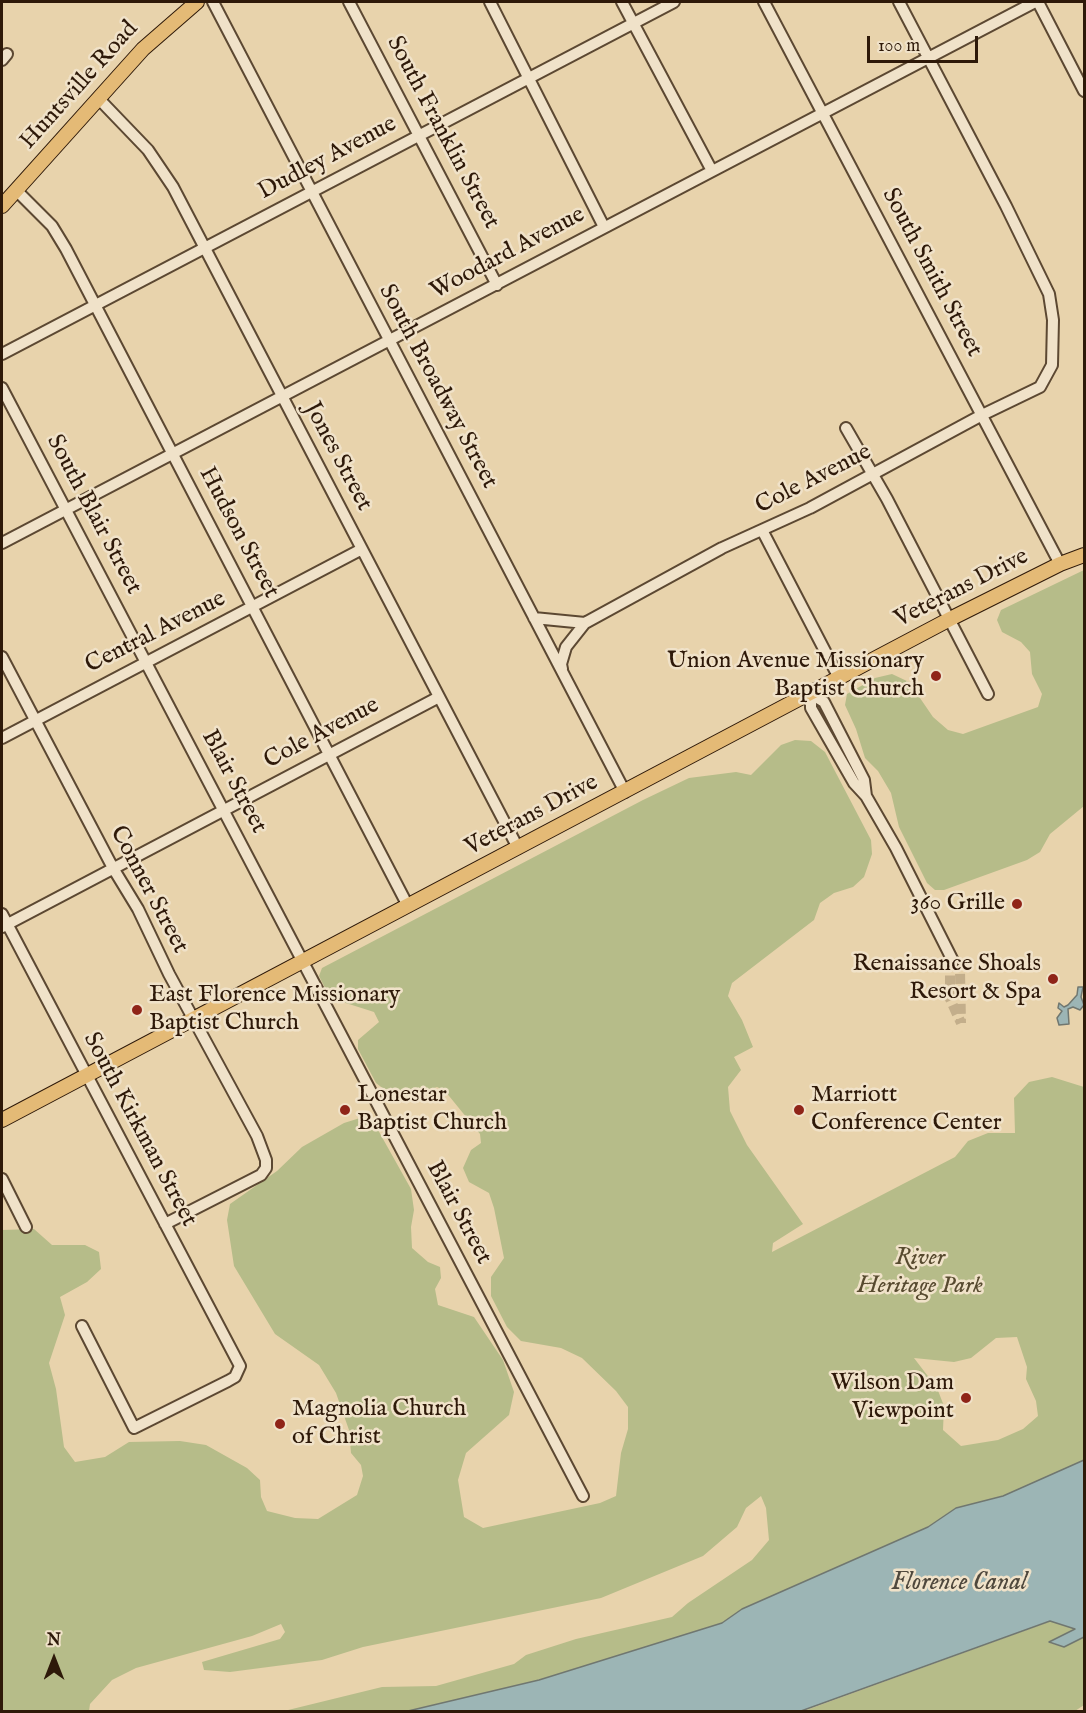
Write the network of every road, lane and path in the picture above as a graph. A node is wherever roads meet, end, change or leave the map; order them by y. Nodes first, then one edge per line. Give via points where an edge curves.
1 (213, 2) edge
2 (349, 2) edge
3 (490, 2) edge
4 (622, 2) edge
5 (674, 2) edge
6 (764, 2) edge
7 (899, 2) edge
8 (1036, 2) edge
9 (191, 4) edge
10 (634, 23) junction
11 (928, 57) junction
12 (529, 78) junction
13 (1084, 91) edge
14 (99, 99) junction
15 (822, 111) junction
16 (419, 135) junction
17 (711, 169) junction
18 (16, 190) junction
19 (312, 192) junction
20 (2, 206) edge
21 (604, 227) junction
22 (204, 248) junction
23 (497, 285) junction
24 (95, 305) junction
25 (389, 341) junction
26 (2, 354) edge
27 (2, 388) edge
28 (282, 396) junction
29 (982, 415) junction
30 (846, 428) dead end
31 (173, 454) junction
32 (873, 474) junction
33 (66, 509) junction
34 (762, 530) junction
35 (2, 543) edge
36 (362, 549) junction
37 (1084, 555) edge
38 (1060, 564) junction
39 (253, 607) junction
40 (534, 618) junction
41 (950, 619) junction
42 (585, 623) junction
43 (2, 657) edge
44 (147, 662) junction
45 (564, 676) junction
46 (839, 678) junction
47 (811, 694) junction
48 (988, 694) dead end
49 (439, 697) junction
50 (35, 720) junction
51 (2, 738) edge
52 (329, 754) junction
53 (624, 792) junction
54 (224, 810) junction
55 (518, 848) junction
56 (113, 868) junction
57 (408, 906) junction
58 (3, 921) edge
59 (303, 961) junction
60 (953, 961) tunnel mouth
61 (193, 1019) junction
62 (87, 1075) junction
63 (2, 1120) edge
64 (2, 1179) edge
65 (165, 1224) junction
66 (26, 1227) dead end
67 (82, 1326) dead end
68 (583, 1496) dead end

1 - 19 street, South Broadway Street
2 - 16 street, South Franklin Street
3 - 12 street
4 - 10 street
5 - 10 street, Dudley Avenue
6 - 15 street, South Smith Street
7 - 11 street
8 - 11 street, Woodard Avenue
8 - 13 street
9 - 14 main road, Huntsville Road
10 - 12 street, Dudley Avenue
10 - 17 street
11 - 15 street, Woodard Avenue
11 - 29 street, Cole Avenue via 1049,294 1052,365 1040,387
12 - 16 street, Dudley Avenue
12 - 21 street
14 - 18 main road, Huntsville Road
14 - 22 street, Jones Street via 159,165
15 - 17 street, Woodard Avenue
15 - 29 street, South Smith Street
16 - 19 street, Dudley Avenue
16 - 23 street, South Franklin Street
17 - 21 street, Woodard Avenue
18 - 20 main road, Huntsville Road
18 - 24 street, Hudson Street via 51,226
19 - 22 street, Dudley Avenue
19 - 25 street, South Broadway Street
21 - 23 street, Woodard Avenue
22 - 24 street, Dudley Avenue
22 - 28 street, Jones Street
23 - 25 street, Woodard Avenue
24 - 26 street, Dudley Avenue
24 - 31 street, Hudson Street
25 - 28 street, Woodard Avenue
25 - 40 street, South Broadway Street
27 - 33 street, South Blair Street
28 - 31 street, Woodard Avenue
28 - 36 street, Jones Street
29 - 32 street, Cole Avenue
29 - 38 street, South Smith Street
30 - 32 street
31 - 33 street, Woodard Avenue
31 - 39 street, Hudson Street
32 - 34 street, Cole Avenue
32 - 41 street
33 - 35 street, Woodard Avenue
33 - 44 street, South Blair Street
34 - 42 street, Cole Avenue
34 - 46 street
36 - 39 street, Central Avenue
36 - 49 street, Jones Street
37 - 38 main road, Veterans Drive
38 - 41 main road, Veterans Drive
39 - 44 street, Central Avenue
39 - 52 street, Hudson Street
40 - 42 street
40 - 45 street, South Broadway Street
41 - 46 main road, Veterans Drive
41 - 48 street
42 - 45 street, Cole Avenue via 566,647 561,664
43 - 50 street, Conner Street
44 - 50 street, Central Avenue
44 - 54 street, Blair Street
45 - 53 street, South Broadway Street
46 - 47 main road, Veterans Drive
47 - 53 main road, Veterans Drive
47 - 60 street via 811,708 896,848
49 - 52 street, Cole Avenue
49 - 55 street, Jones Street
50 - 51 street, Central Avenue
50 - 56 street, Conner Street
52 - 54 street, Cole Avenue
52 - 57 street, Hudson Street
53 - 55 main road, Veterans Drive
54 - 56 street, Cole Avenue
54 - 59 street, Blair Street
55 - 57 main road, Veterans Drive
56 - 58 street, Cole Avenue
56 - 61 street, Conner Street
57 - 59 main road, Veterans Drive
58 - 62 street, South Kirkman Street
59 - 61 main road, Veterans Drive
59 - 68 street, Blair Street
61 - 62 main road, Veterans Drive
61 - 65 street, Conner Street via 256,1136 266,1168 261,1175
62 - 63 main road, Veterans Drive
62 - 65 street, South Kirkman Street
64 - 66 street
65 - 67 street, South Kirkman Street via 240,1366 235,1377 134,1428

